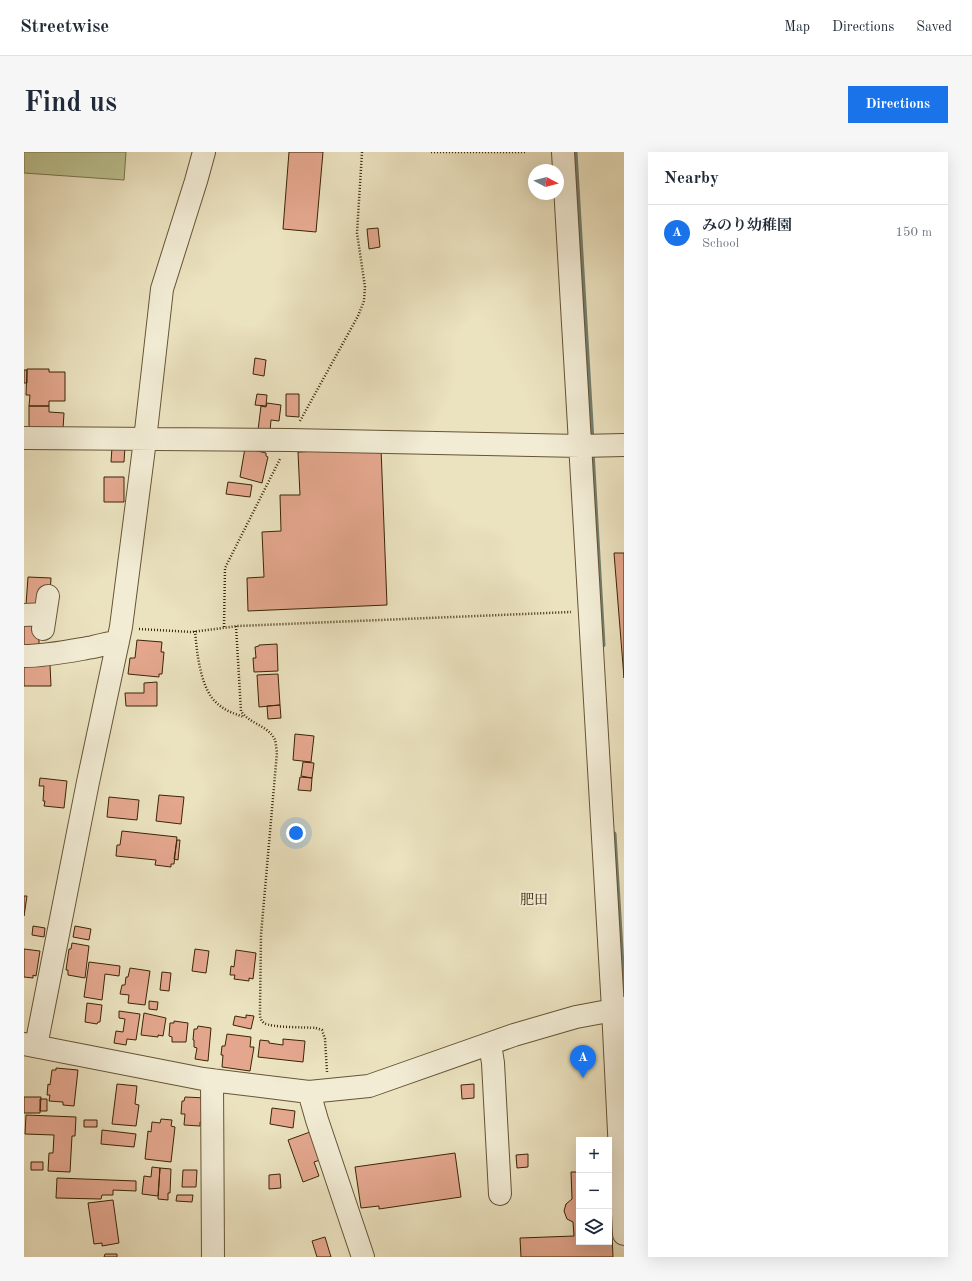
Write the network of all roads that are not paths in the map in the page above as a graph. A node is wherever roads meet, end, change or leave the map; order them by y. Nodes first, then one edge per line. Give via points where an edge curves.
1 (204, 152) edge
2 (563, 152) edge
3 (24, 438) edge
4 (145, 440) junction
5 (624, 445) edge
6 (588, 446) junction
7 (46, 613) dead end
8 (24, 615) edge
9 (119, 635) junction
10 (24, 656) edge
11 (618, 1009) edge
12 (490, 1044) junction
13 (30, 1045) edge
14 (212, 1080) junction
15 (318, 1091) junction
16 (500, 1194) dead end
17 (624, 1234) edge
18 (213, 1257) edge
19 (363, 1257) edge

1 - 4 street via 162,289
2 - 6 street
3 - 4 street
4 - 6 street
4 - 9 street
5 - 6 street
6 - 11 street via 590,611
7 - 8 street
9 - 10 street via 57,653
9 - 13 street
11 - 12 street via 576,1017
11 - 17 street
12 - 15 street via 369,1086
12 - 16 street
13 - 14 street
14 - 15 street
14 - 18 street
15 - 19 street via 317,1120

